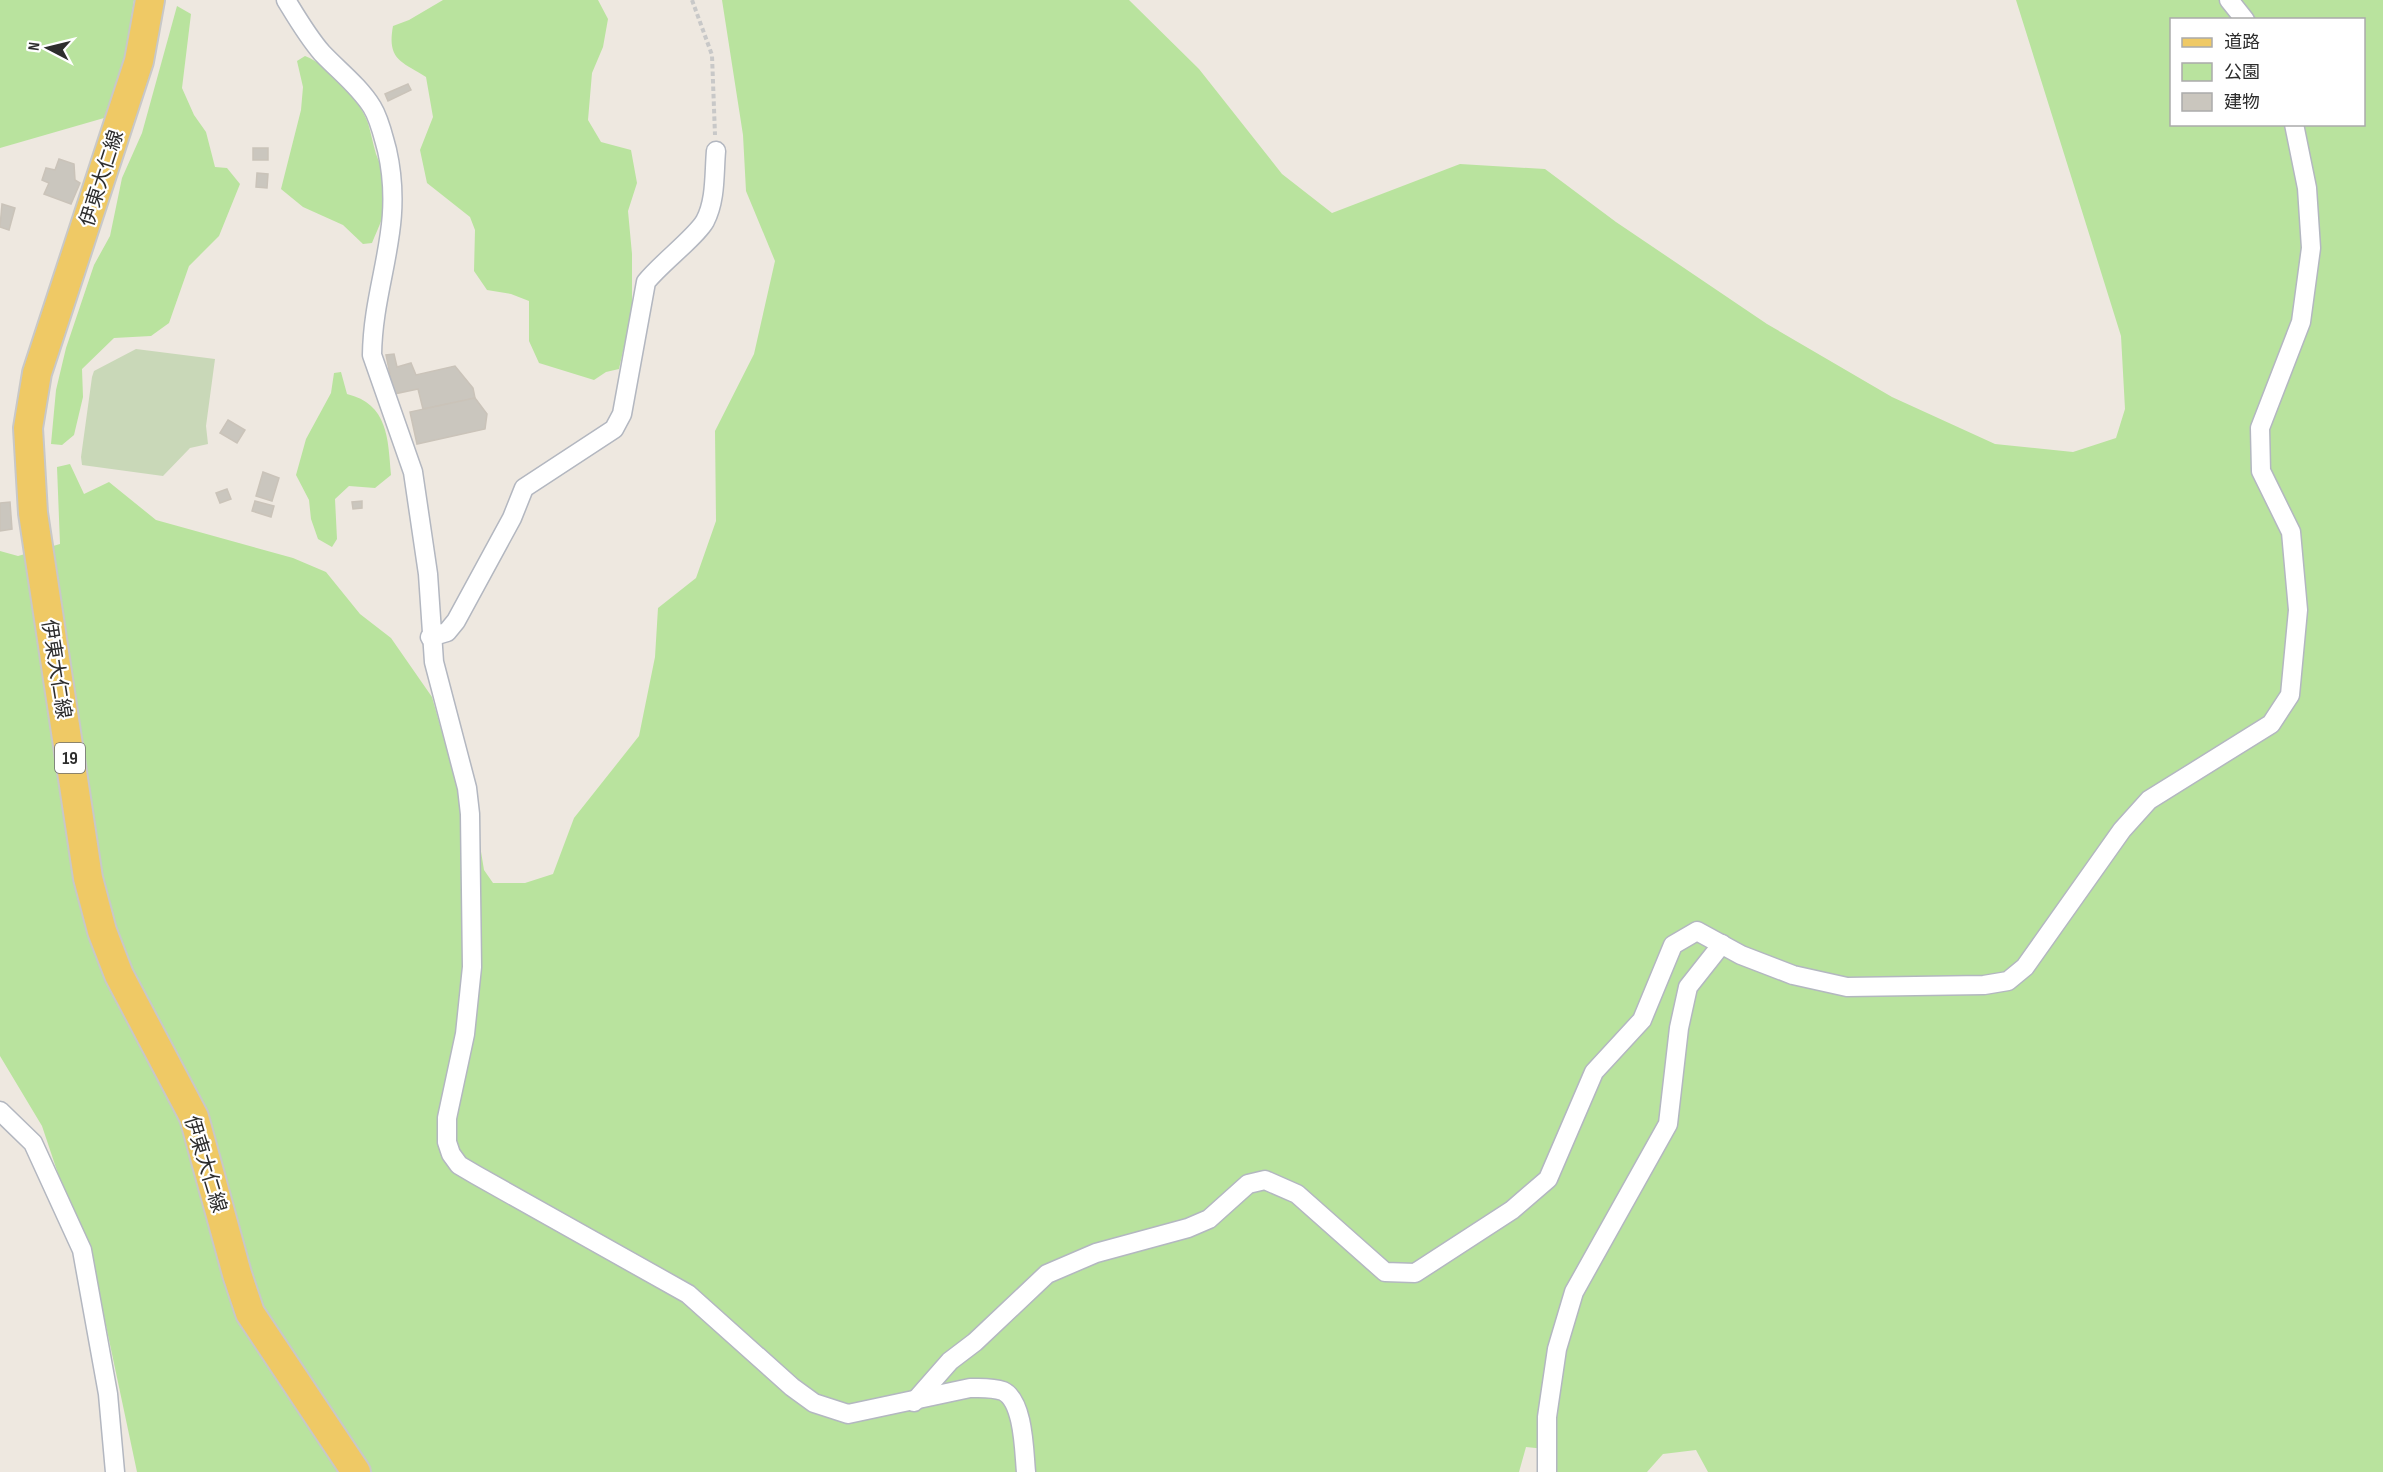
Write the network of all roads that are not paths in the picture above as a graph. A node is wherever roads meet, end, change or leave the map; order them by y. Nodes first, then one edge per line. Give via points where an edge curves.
1 (150, 0) edge
2 (286, 0) edge
3 (2229, 0) edge
4 (2243, 18) edge
5 (2294, 126) edge
6 (716, 151) road end
7 (430, 637) junction
8 (1722, 944) junction
9 (0, 1111) edge
10 (914, 1402) junction
11 (115, 1472) edge
12 (356, 1472) edge
13 (1026, 1472) edge
14 (1547, 1472) edge

1 - 12 main road, 伊東大仁線 / 19 via 139,61 37,373 28,428 33,513 88,878 102,931 136,1012 194,1117 250,1313
2 - 7 street via 322,52 372,107 382,129 393,194 392,233 372,335 372,355 413,472 428,574
3 - 4 street
5 - 8 street via 2307,188 2311,248 2301,322 2260,428 2261,471 2291,532 2298,610 2290,695 2271,724 2149,800 2122,830 2025,967 2008,981 1984,985 1847,987 1793,975
6 - 7 street via 712,202 704,222 646,282 622,414 614,429 524,488 456,621 447,632
7 - 10 street via 470,814 472,967 465,1034 447,1118 451,1154 459,1165 688,1294 814,1403 848,1414
8 - 10 street via 1697,931 1673,945 1642,1020 1594,1072 1548,1179 1512,1210 1415,1273 1385,1272 1298,1194 1265,1180 1248,1184 1209,1219 1096,1254 1047,1274 950,1361
8 - 14 street via 1688,987 1668,1124 1574,1292 1557,1349 1547,1417
9 - 11 street via 33,1143 82,1250 108,1394
10 - 13 street via 970,1388 989,1388 1011,1396 1023,1438

